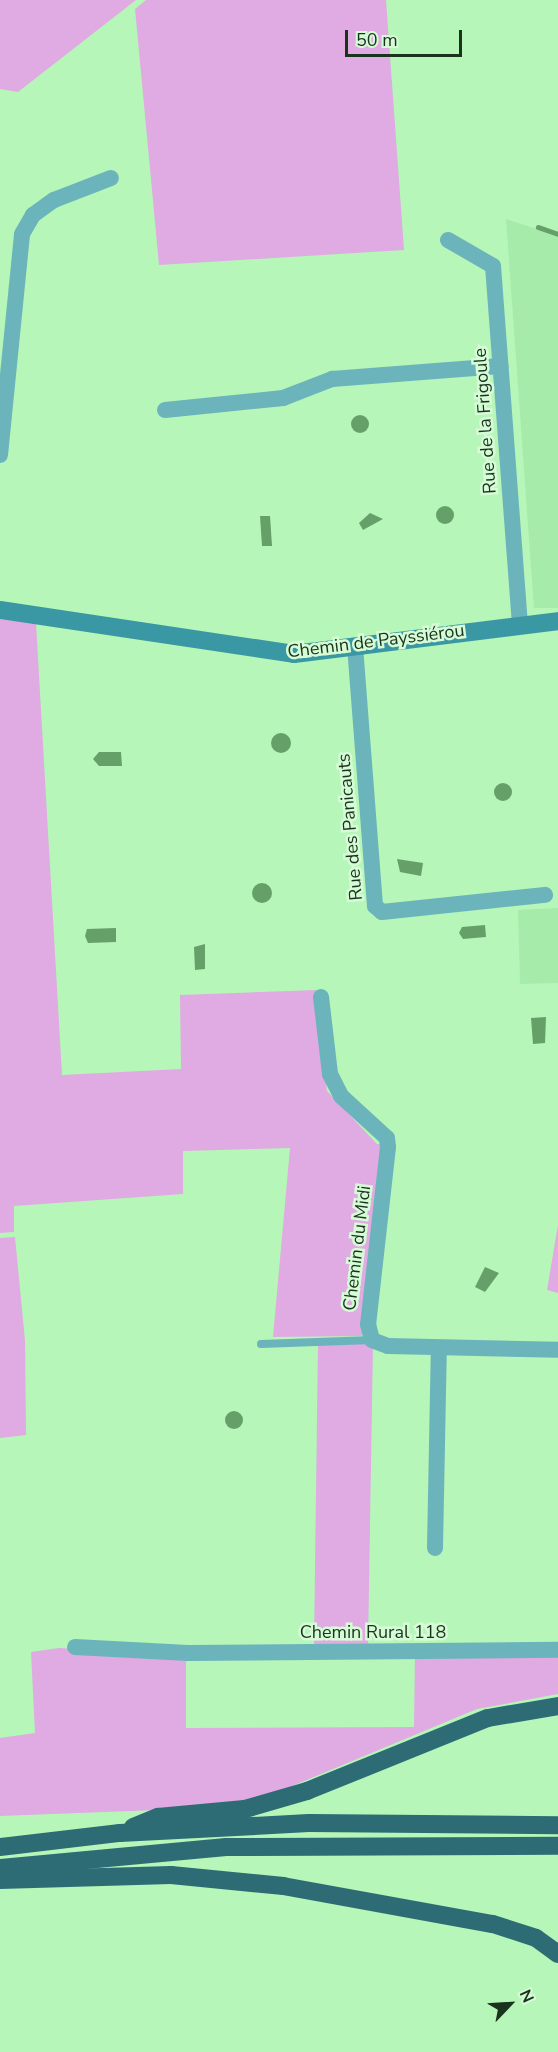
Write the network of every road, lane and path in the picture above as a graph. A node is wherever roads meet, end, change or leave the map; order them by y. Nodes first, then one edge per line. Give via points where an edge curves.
1 (111, 178) dead end
2 (448, 240) dead end
3 (501, 366) junction
4 (165, 410) dead end
5 (0, 455) edge
6 (0, 610) edge
7 (558, 621) edge
8 (520, 623) junction
9 (355, 646) junction
10 (544, 895) dead end
11 (321, 997) dead end
12 (372, 1340) junction
13 (261, 1344) dead end
14 (439, 1348) junction
15 (558, 1350) edge
16 (435, 1548) dead end
17 (75, 1647) dead end
18 (558, 1650) edge
19 (558, 1706) edge
20 (558, 1825) edge
21 (120, 1833) junction
22 (558, 1846) edge
23 (0, 1847) edge
24 (0, 1868) edge
25 (0, 1880) edge
26 (558, 1954) edge

1 - 5 street via 54,200 33,215 22,234
2 - 3 street, Rue de la Frigoule via 493,266
3 - 4 street via 332,379 283,398
3 - 8 street, Rue de la Frigoule
6 - 9 street, Chemin de Payssiérou via 248,651 294,654
7 - 8 street, Chemin de Payssiérou
8 - 9 street, Chemin de Payssiérou
9 - 10 street, Rue des Panicauts via 375,906 382,912
11 - 12 street, Chemin du Midi via 330,1074 341,1096 387,1138 368,1324
12 - 13 lane
12 - 14 street via 388,1346
14 - 15 street
14 - 16 street
17 - 18 street, Chemin Rural 118 via 188,1653
19 - 21 highway via 488,1718 308,1791 245,1809 158,1817
20 - 21 highway via 309,1823
21 - 23 highway
22 - 24 highway via 226,1847
25 - 26 highway via 171,1875 282,1886 493,1924 536,1938

